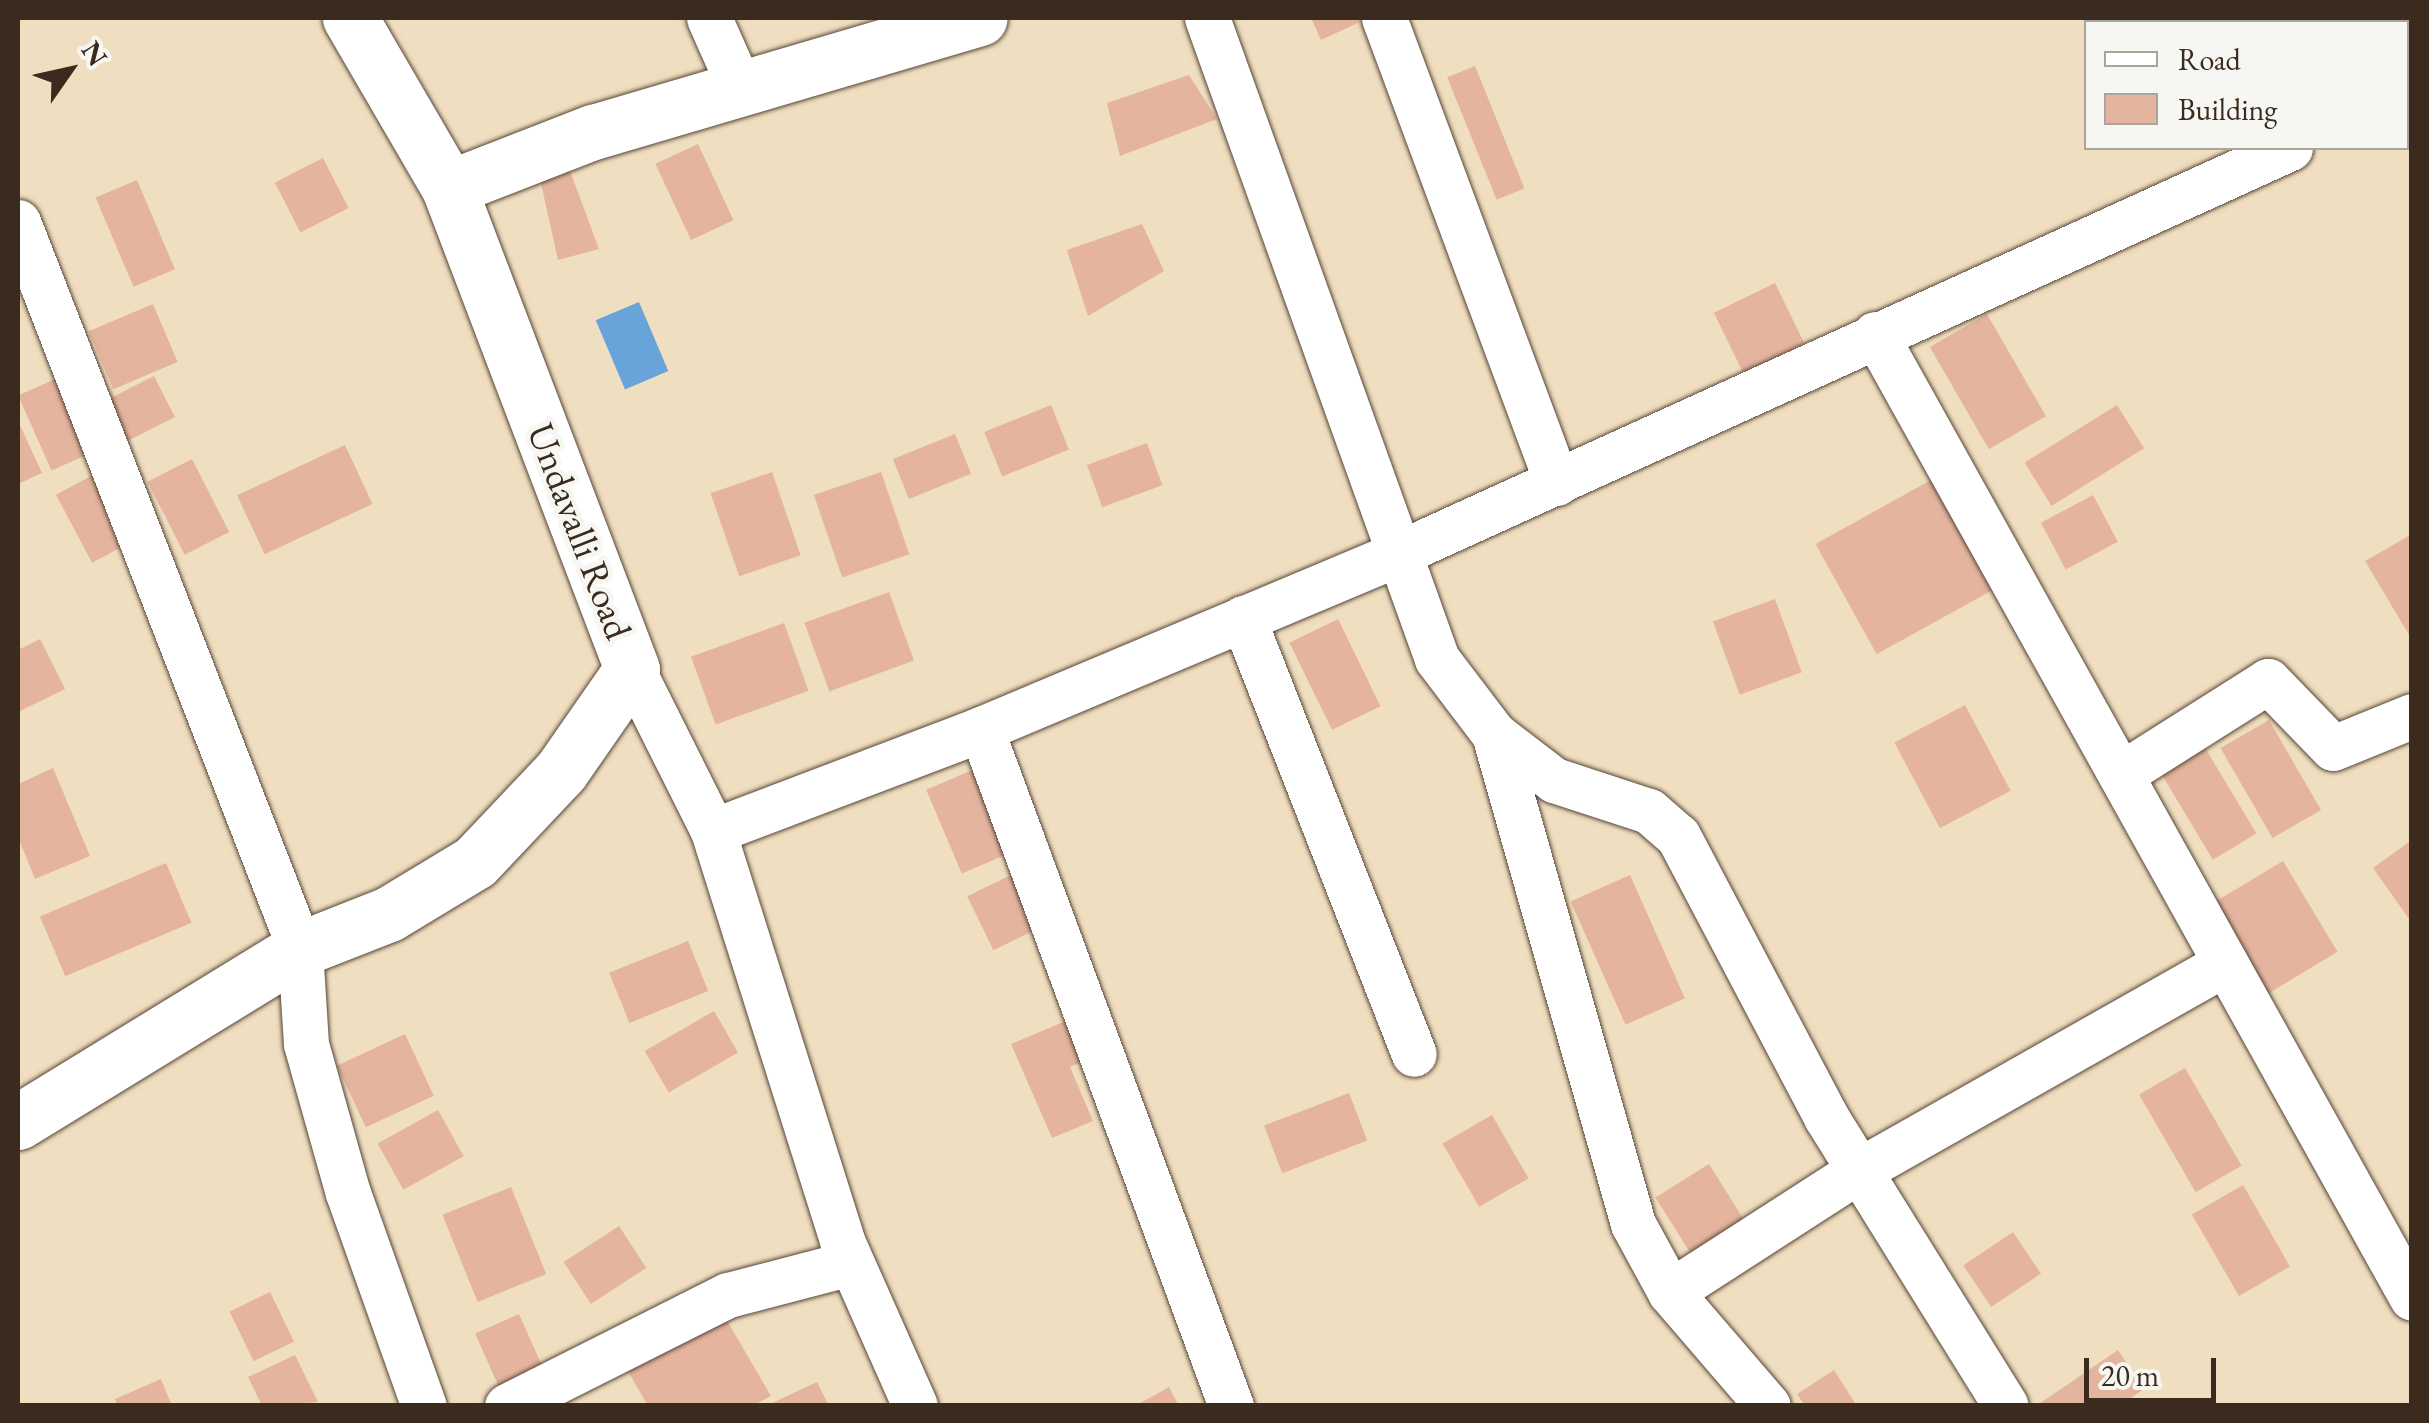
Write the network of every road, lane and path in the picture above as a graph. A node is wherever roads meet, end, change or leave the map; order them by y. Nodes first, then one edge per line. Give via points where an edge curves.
1 (350, 18) edge
2 (709, 18) edge
3 (1207, 18) edge
4 (1384, 18) edge
5 (949, 22) edge
6 (740, 88) junction
7 (2286, 150) edge
8 (449, 188) junction
9 (18, 222) edge
10 (1875, 334) junction
11 (1557, 483) junction
12 (1398, 554) junction
13 (1243, 618) junction
14 (632, 670) junction
15 (2412, 716) edge
16 (981, 729) junction
17 (1494, 734) junction
18 (2121, 774) junction
19 (713, 831) junction
20 (300, 949) junction
21 (2225, 963) junction
22 (1414, 1054) dead end
23 (18, 1122) edge
24 (1858, 1171) junction
25 (852, 1264) junction
26 (1670, 1292) junction
27 (2412, 1298) edge
28 (409, 1402) edge
29 (507, 1406) edge
30 (915, 1406) edge
31 (1231, 1406) edge
32 (1768, 1406) edge
33 (2006, 1406) edge

1 - 8 main road, Undavalli Road
2 - 6 street
3 - 12 street
4 - 11 street
5 - 6 main road
6 - 8 main road via 593,132
7 - 10 street
8 - 14 main road, Undavalli Road
9 - 20 street
10 - 11 street
10 - 18 street
11 - 12 street
12 - 13 street
12 - 17 street via 1437,660
13 - 16 street
13 - 22 street
14 - 19 street
14 - 20 main road, Undavalli Road via 560,771 475,862 389,914
15 - 18 street via 2332,748 2268,682
16 - 19 street
16 - 31 street
17 - 24 street via 1554,780 1649,810 1678,836
17 - 26 street via 1633,1224
18 - 21 street
19 - 25 street
20 - 23 main road, Undavalli Road
20 - 28 street via 306,1044
21 - 24 street
21 - 27 street
24 - 26 street
24 - 33 street
25 - 29 street via 728,1296
25 - 30 street
26 - 32 street

